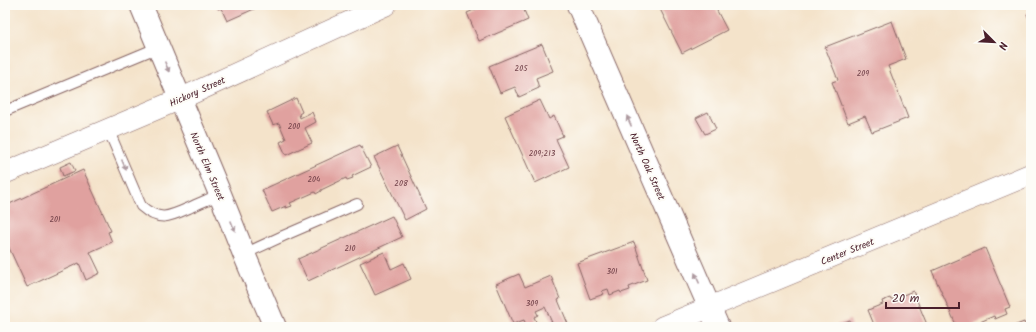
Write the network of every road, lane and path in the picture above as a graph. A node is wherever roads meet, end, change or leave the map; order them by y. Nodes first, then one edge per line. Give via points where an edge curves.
1 (141, 5) edge
2 (386, 5) edge
3 (578, 5) edge
4 (158, 47) junction
5 (180, 99) junction
6 (5, 111) edge
7 (108, 129) junction
8 (5, 173) edge
9 (1031, 174) edge
10 (220, 194) junction
11 (357, 204) dead end
12 (244, 254) junction
13 (714, 317) edge
14 (275, 327) edge
15 (662, 327) edge

1 - 4 main road, North Elm Street
2 - 5 street, Hickory Street
13 -> 3 main road, North Oak Street
4 -> 5 main road, North Elm Street
4 - 6 lane
5 - 7 street, Hickory Street
5 - 10 main road, North Elm Street
7 - 8 street, Hickory Street
7 -> 10 lane via 141,206 149,213 171,216
9 - 13 street, Center Street
10 -> 12 main road, North Elm Street
11 - 12 lane
12 - 14 main road, North Elm Street
13 - 15 street, Center Street

